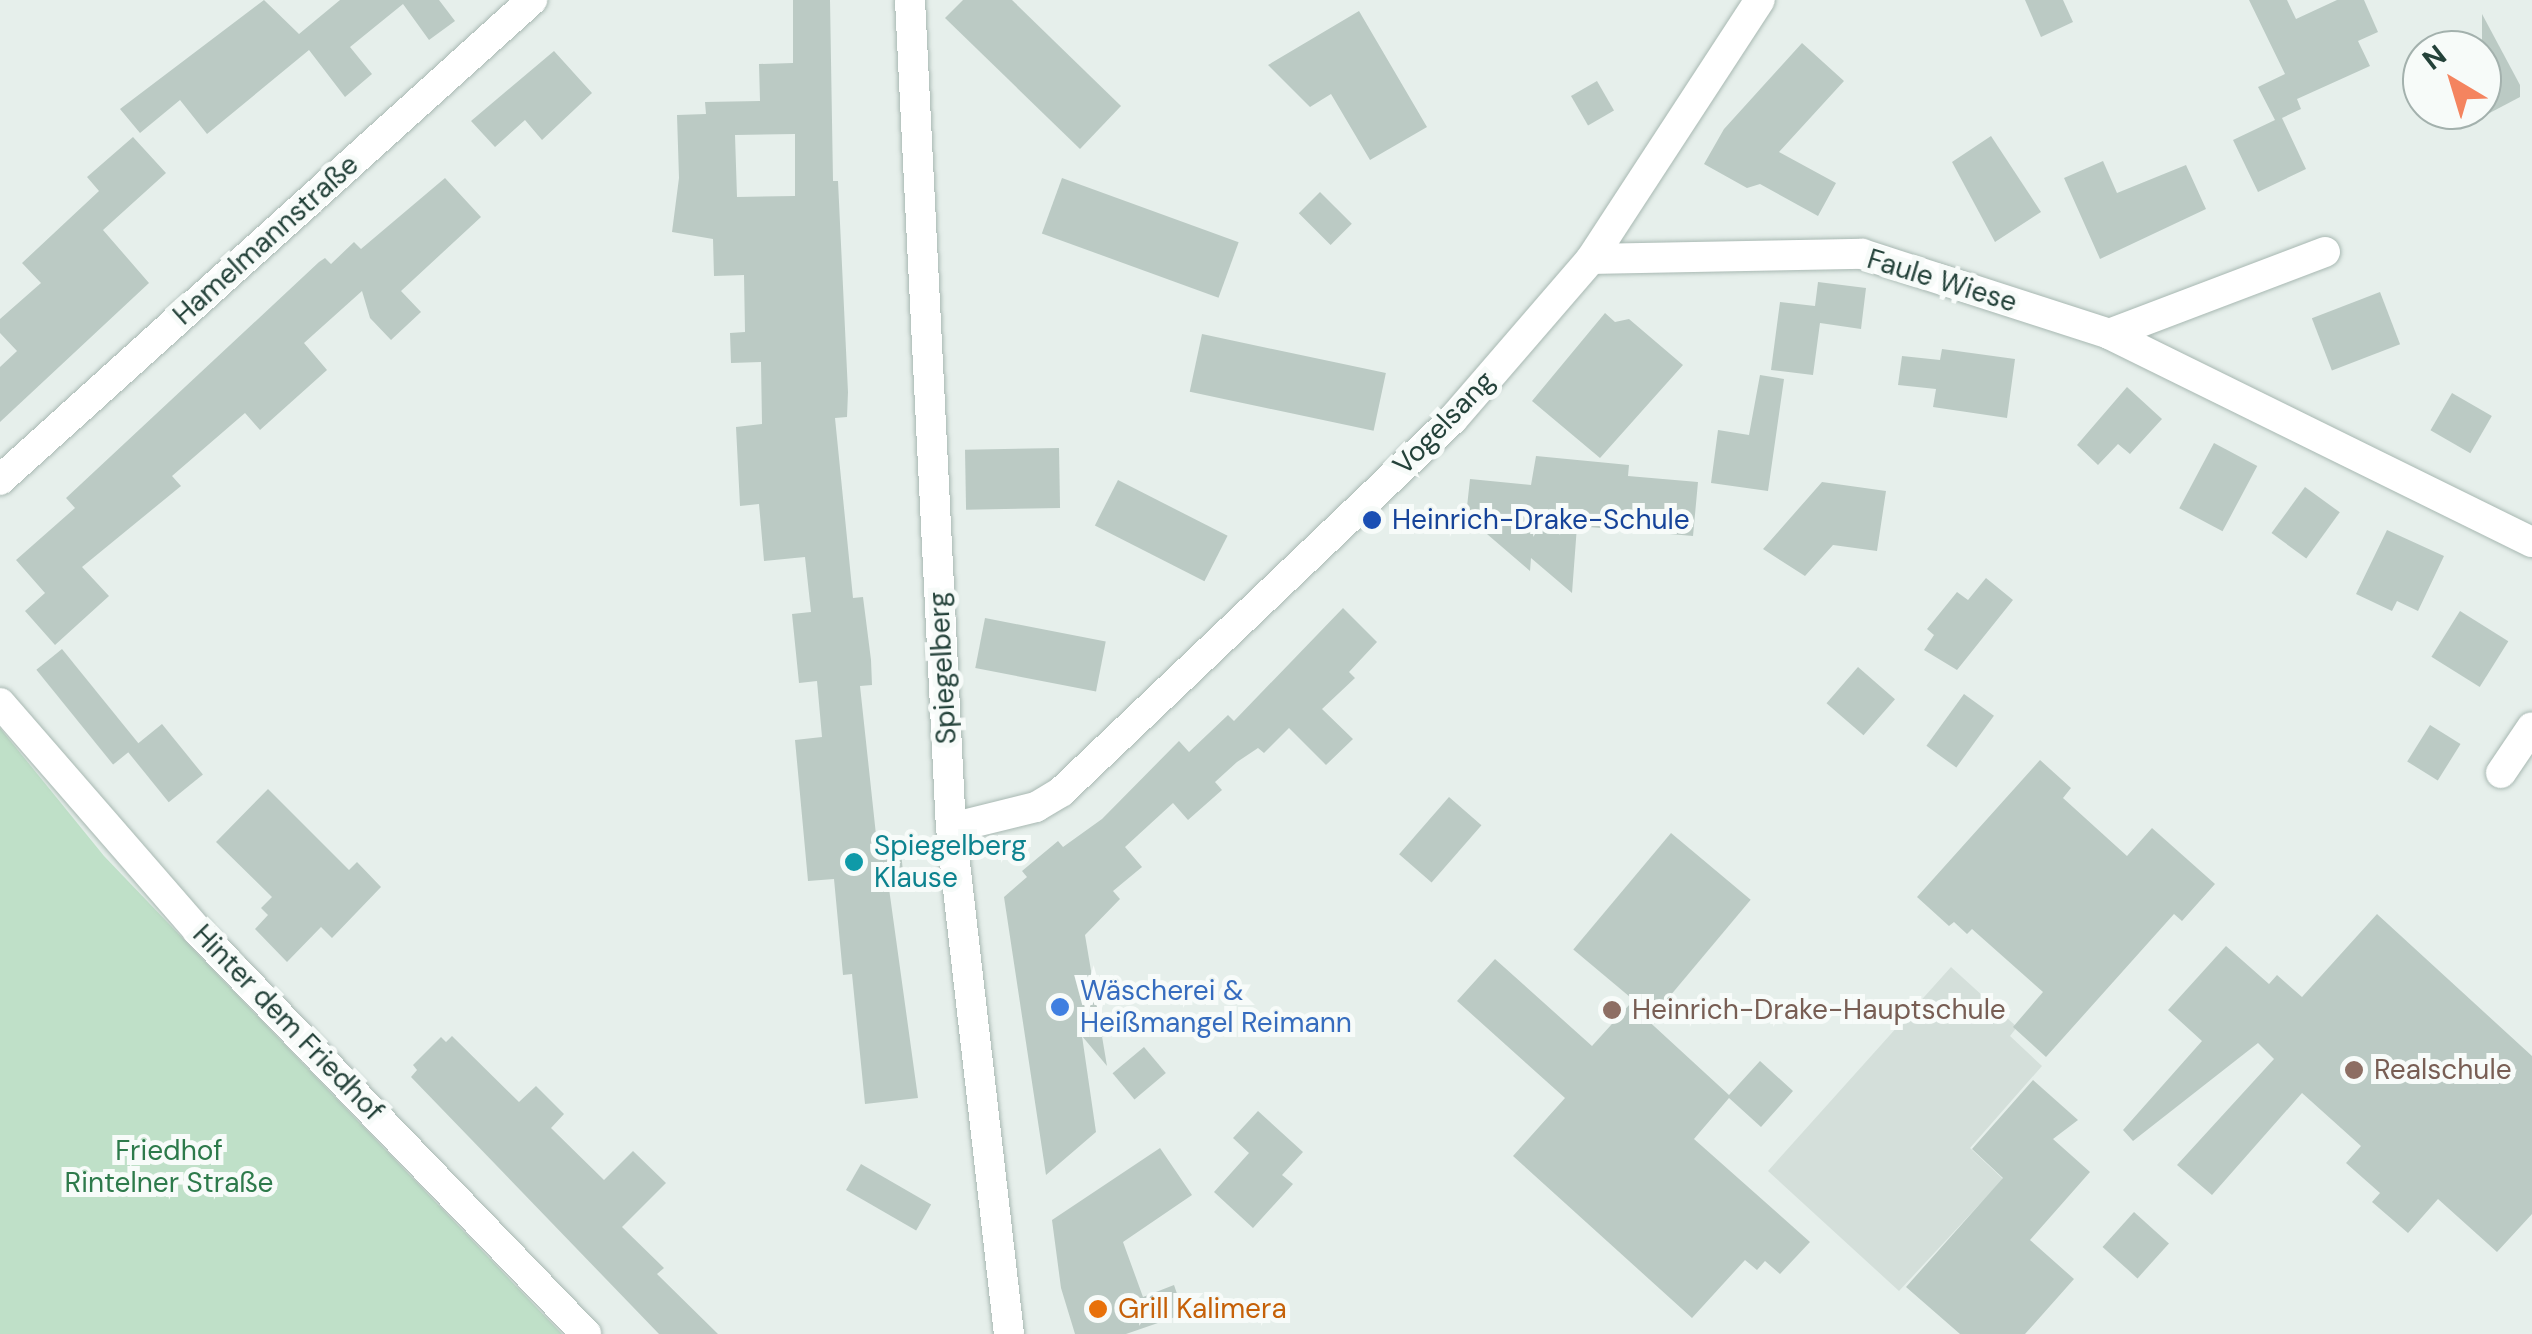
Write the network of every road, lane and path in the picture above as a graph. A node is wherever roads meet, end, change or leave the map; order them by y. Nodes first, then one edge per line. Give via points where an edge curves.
1 (532, 0) edge
2 (910, 0) edge
3 (1760, 0) edge
4 (2325, 252) dead end
5 (1590, 258) junction
6 (2109, 334) junction
7 (0, 480) edge
8 (2532, 542) edge
9 (0, 703) edge
10 (2532, 727) edge
11 (2501, 773) dead end
12 (951, 828) junction
13 (586, 1334) edge
14 (1009, 1334) edge

1 - 7 street, Hamelmannstraße
2 - 12 street, Spiegelberg
3 - 5 street, Vogelsang
4 - 6 street
5 - 6 street, Faule Wiese via 1862,254
5 - 12 street, Vogelsang via 1452,419 1061,792 1036,807
6 - 8 street, Faule Wiese
9 - 13 street, Hinter dem Friedhof via 197,930
10 - 11 street
12 - 14 street, Spiegelberg

